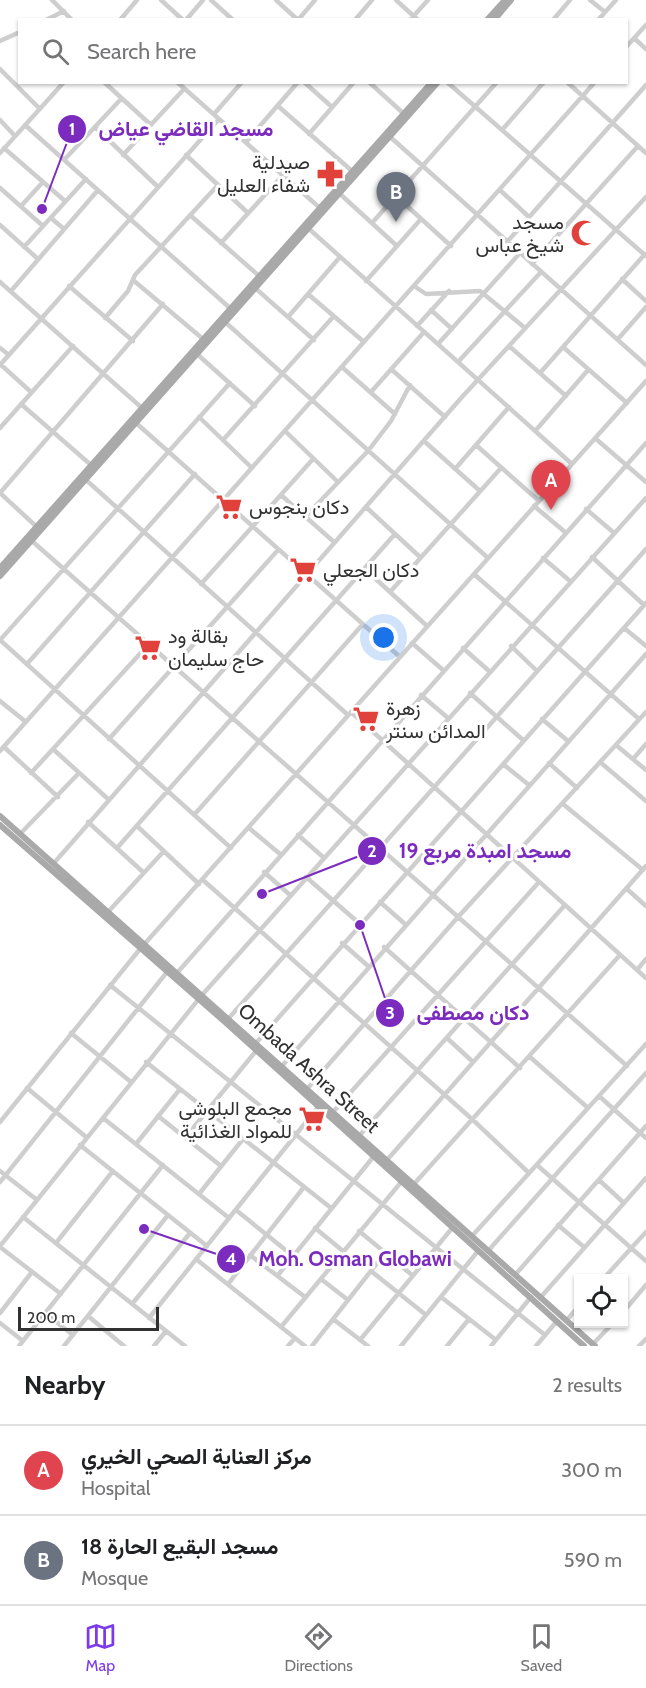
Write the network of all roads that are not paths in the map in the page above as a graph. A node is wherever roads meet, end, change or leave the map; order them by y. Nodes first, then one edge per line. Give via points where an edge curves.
1 (52, 0) edge
2 (137, 0) edge
3 (160, 0) edge
4 (203, 0) edge
5 (212, 0) edge
6 (276, 0) edge
7 (315, 0) edge
8 (372, 0) edge
9 (396, 0) edge
10 (428, 0) edge
11 (505, 0) edge
12 (511, 0) edge
13 (570, 0) edge
14 (590, 0) edge
15 (616, 0) edge
16 (64, 11) junction
17 (605, 12) junction
18 (50, 18) edge
19 (70, 18) edge
20 (122, 18) edge
21 (182, 18) edge
22 (187, 18) edge
23 (231, 18) edge
24 (296, 18) edge
25 (300, 18) edge
26 (357, 18) edge
27 (414, 18) edge
28 (494, 18) edge
29 (494, 18) edge
30 (557, 18) edge
31 (600, 18) edge
32 (646, 25) edge
33 (18, 33) edge
34 (634, 38) junction
35 (0, 41) edge
36 (628, 46) edge
37 (646, 49) edge
38 (0, 70) edge
39 (61, 84) edge
40 (106, 84) edge
41 (240, 84) edge
42 (296, 84) edge
43 (306, 84) edge
44 (352, 84) edge
45 (371, 84) edge
46 (430, 84) edge
47 (436, 84) edge
48 (449, 84) edge
49 (495, 84) edge
50 (542, 84) edge
51 (569, 84) edge
52 (594, 84) edge
53 (646, 85) edge
54 (184, 86) edge
55 (641, 90) junction
56 (646, 95) edge
57 (583, 97) junction
58 (122, 99) junction
59 (278, 106) junction
60 (333, 106) junction
61 (476, 108) junction
62 (40, 109) junction
63 (214, 114) junction
64 (404, 114) junction
65 (219, 119) junction
66 (0, 120) edge
67 (612, 123) junction
68 (25, 125) junction
69 (150, 125) junction
70 (95, 127) junction
71 (502, 130) junction
72 (309, 134) junction
73 (388, 135) junction
74 (15, 136) junction
75 (246, 142) junction
76 (638, 146) junction
77 (2, 151) edge
78 (646, 153) edge
79 (123, 155) junction
80 (186, 155) junction
81 (530, 156) junction
82 (64, 160) junction
83 (423, 166) junction
84 (352, 171) junction
85 (283, 175) junction
86 (86, 179) junction
87 (43, 182) junction
88 (559, 182) junction
89 (218, 185) junction
90 (158, 187) junction
91 (0, 188) edge
92 (98, 190) junction
93 (500, 190) junction
94 (339, 194) junction
95 (396, 196) junction
96 (646, 197) edge
97 (65, 201) junction
98 (585, 205) junction
99 (21, 206) junction
100 (320, 208) junction
101 (248, 213) junction
102 (478, 214) junction
103 (190, 215) junction
104 (529, 217) junction
105 (51, 218) junction
106 (129, 219) junction
107 (421, 219) junction
108 (372, 223) junction
109 (0, 225) edge
110 (43, 226) junction
111 (307, 226) junction
112 (64, 229) junction
113 (616, 231) junction
114 (507, 242) junction
115 (221, 243) junction
116 (162, 246) junction
117 (397, 246) junction
118 (451, 246) junction
119 (24, 247) junction
120 (520, 253) junction
121 (646, 255) edge
122 (340, 257) junction
123 (38, 259) junction
124 (532, 264) junction
125 (541, 272) junction
126 (259, 276) junction
127 (622, 279) junction
128 (133, 280) junction
129 (366, 281) junction
130 (0, 282) edge
131 (69, 286) junction
132 (414, 286) junction
133 (255, 288) junction
134 (560, 289) junction
135 (10, 291) junction
136 (449, 291) junction
137 (485, 293) junction
138 (308, 294) junction
139 (646, 301) edge
140 (163, 304) junction
141 (395, 307) junction
142 (646, 307) edge
143 (232, 310) junction
144 (431, 310) junction
145 (506, 311) junction
146 (590, 315) junction
147 (288, 317) junction
148 (333, 317) junction
149 (41, 318) junction
150 (105, 318) junction
151 (223, 320) junction
152 (417, 326) junction
153 (525, 328) junction
154 (452, 329) junction
155 (424, 332) junction
156 (203, 339) junction
157 (618, 339) junction
158 (314, 340) junction
159 (133, 341) junction
160 (364, 342) junction
161 (438, 344) junction
162 (72, 346) junction
163 (509, 346) junction
164 (563, 347) junction
165 (0, 348) edge
166 (197, 354) junction
167 (9, 355) junction
168 (458, 362) junction
169 (0, 365) edge
170 (646, 365) edge
171 (343, 368) junction
172 (391, 369) junction
173 (588, 370) junction
174 (105, 374) junction
175 (284, 374) junction
176 (540, 374) junction
177 (478, 380) junction
178 (646, 381) edge
179 (230, 383) junction
180 (410, 386) junction
181 (31, 392) junction
182 (371, 392) junction
183 (566, 396) junction
184 (313, 400) junction
185 (627, 403) junction
186 (21, 404) junction
187 (255, 406) junction
188 (509, 407) junction
189 (142, 408) junction
190 (395, 414) junction
191 (199, 417) junction
192 (445, 417) junction
193 (134, 421) junction
194 (0, 428) edge
195 (536, 430) junction
196 (285, 431) junction
197 (53, 432) junction
198 (596, 439) junction
199 (223, 440) junction
200 (424, 441) junction
201 (646, 443) edge
202 (476, 445) junction
203 (169, 450) junction
204 (368, 450) junction
205 (314, 459) junction
206 (572, 464) junction
207 (91, 465) junction
208 (626, 465) junction
209 (252, 468) junction
210 (501, 468) junction
211 (455, 469) junction
212 (195, 474) junction
213 (394, 474) junction
214 (85, 479) junction
215 (338, 482) junction
216 (646, 482) edge
217 (480, 491) junction
218 (0, 493) edge
219 (281, 495) junction
220 (646, 498) edge
221 (224, 500) junction
222 (539, 501) junction
223 (534, 506) junction
224 (366, 507) junction
225 (117, 508) junction
226 (586, 509) junction
227 (306, 516) junction
228 (450, 524) junction
229 (252, 527) junction
230 (39, 528) junction
231 (143, 532) junction
232 (565, 532) junction
233 (614, 532) junction
234 (395, 534) junction
235 (32, 541) junction
236 (334, 542) junction
237 (646, 549) edge
238 (278, 550) junction
239 (173, 557) junction
240 (420, 557) junction
241 (592, 557) junction
242 (488, 558) junction
243 (543, 558) junction
244 (0, 568) edge
245 (63, 568) junction
246 (364, 569) junction
247 (306, 574) junction
248 (474, 574) junction
249 (0, 576) edge
250 (570, 581) junction
251 (617, 581) junction
252 (201, 584) junction
253 (390, 591) junction
254 (90, 592) junction
255 (505, 601) junction
256 (336, 602) junction
257 (645, 604) edge
258 (226, 606) junction
259 (119, 618) junction
260 (363, 624) junction
261 (532, 624) junction
262 (427, 626) junction
263 (624, 628) junction
264 (257, 632) junction
265 (0, 640) edge
266 (412, 643) junction
267 (148, 645) junction
268 (511, 646) junction
269 (646, 646) edge
270 (463, 648) junction
271 (558, 648) junction
272 (646, 654) edge
273 (400, 657) junction
274 (285, 658) junction
275 (27, 664) junction
276 (172, 666) junction
277 (443, 670) junction
278 (489, 671) junction
279 (537, 671) junction
280 (585, 672) junction
281 (312, 682) junction
282 (54, 689) junction
283 (203, 693) junction
284 (470, 693) junction
285 (611, 694) junction
286 (421, 695) junction
287 (0, 701) edge
288 (646, 712) edge
289 (350, 714) junction
290 (83, 716) junction
291 (496, 717) junction
292 (448, 718) junction
293 (232, 719) junction
294 (542, 719) junction
295 (639, 719) junction
296 (26, 722) junction
297 (109, 739) junction
298 (382, 740) junction
299 (523, 740) junction
300 (568, 741) junction
301 (259, 742) junction
302 (646, 744) edge
303 (616, 745) junction
304 (2, 749) edge
305 (53, 749) junction
306 (633, 759) junction
307 (600, 762) junction
308 (407, 763) junction
309 (549, 763) junction
310 (503, 764) junction
311 (139, 765) junction
312 (646, 770) edge
313 (31, 773) junction
314 (79, 773) junction
315 (296, 775) junction
316 (529, 785) junction
317 (434, 787) junction
318 (577, 788) junction
319 (168, 791) junction
320 (58, 797) junction
321 (108, 799) junction
322 (327, 801) junction
323 (646, 801) edge
324 (563, 804) junction
325 (460, 812) junction
326 (194, 815) junction
327 (0, 816) edge
328 (88, 822) junction
329 (0, 825) edge
330 (353, 825) junction
331 (138, 826) junction
332 (249, 828) junction
333 (21, 833) junction
334 (486, 834) junction
335 (298, 835) junction
336 (117, 848) junction
337 (231, 848) junction
338 (379, 848) junction
339 (164, 851) junction
340 (280, 854) junction
341 (323, 857) junction
342 (513, 859) junction
343 (54, 863) junction
344 (644, 868) edge
345 (143, 872) junction
346 (264, 872) junction
347 (406, 873) junction
348 (306, 877) junction
349 (201, 882) junction
350 (539, 882) junction
351 (627, 889) junction
352 (432, 894) junction
353 (290, 895) junction
354 (333, 900) junction
355 (380, 902) junction
356 (565, 905) junction
357 (646, 906) edge
358 (234, 908) junction
359 (108, 912) junction
360 (458, 917) junction
361 (360, 924) junction
362 (405, 924) junction
363 (591, 929) junction
364 (258, 930) junction
365 (486, 942) junction
366 (342, 943) junction
367 (143, 947) junction
368 (384, 947) junction
369 (285, 954) junction
370 (620, 955) junction
371 (646, 959) edge
372 (513, 965) junction
373 (368, 966) junction
374 (637, 970) junction
375 (411, 971) junction
376 (168, 972) junction
377 (177, 973) junction
378 (312, 977) junction
379 (646, 978) edge
380 (110, 985) junction
381 (539, 988) junction
382 (436, 994) junction
383 (200, 997) junction
384 (338, 1001) junction
385 (139, 1008) junction
386 (569, 1014) junction
387 (228, 1018) junction
388 (465, 1018) junction
389 (364, 1024) junction
390 (170, 1032) junction
391 (71, 1033) junction
392 (447, 1038) junction
393 (491, 1042) junction
394 (256, 1043) junction
395 (646, 1044) edge
396 (391, 1047) junction
397 (256, 1051) junction
398 (100, 1057) junction
399 (530, 1057) junction
400 (146, 1062) junction
401 (473, 1062) junction
402 (282, 1066) junction
403 (627, 1066) junction
404 (520, 1068) junction
405 (418, 1071) junction
406 (646, 1073) edge
407 (231, 1080) junction
408 (131, 1082) junction
409 (27, 1088) junction
410 (180, 1089) junction
411 (307, 1089) junction
412 (444, 1095) junction
413 (599, 1096) junction
414 (318, 1107) junction
415 (588, 1108) junction
416 (207, 1110) junction
417 (615, 1110) junction
418 (56, 1112) junction
419 (333, 1112) junction
420 (158, 1116) junction
421 (103, 1118) junction
422 (473, 1120) junction
423 (0, 1122) edge
424 (646, 1126) edge
425 (298, 1133) junction
426 (640, 1133) junction
427 (360, 1136) junction
428 (86, 1137) junction
429 (185, 1138) junction
430 (646, 1138) edge
431 (243, 1139) junction
432 (136, 1144) junction
433 (80, 1145) junction
434 (376, 1154) junction
435 (387, 1160) junction
436 (274, 1163) junction
437 (163, 1165) junction
438 (537, 1165) junction
439 (221, 1166) junction
440 (0, 1171) edge
441 (113, 1171) junction
442 (529, 1173) junction
443 (5, 1175) junction
444 (646, 1178) edge
445 (553, 1179) junction
446 (355, 1180) junction
447 (599, 1180) junction
448 (402, 1181) junction
449 (0, 1182) edge
450 (414, 1184) junction
451 (304, 1187) junction
452 (141, 1193) junction
453 (199, 1194) junction
454 (37, 1200) junction
455 (579, 1202) junction
456 (383, 1203) junction
457 (624, 1203) junction
458 (433, 1204) junction
459 (331, 1208) junction
460 (236, 1210) junction
461 (168, 1215) junction
462 (23, 1217) junction
463 (230, 1218) junction
464 (604, 1224) junction
465 (558, 1226) junction
466 (453, 1227) junction
467 (315, 1228) junction
468 (359, 1231) junction
469 (646, 1232) edge
470 (190, 1233) junction
471 (266, 1234) junction
472 (472, 1236) junction
473 (56, 1243) junction
474 (207, 1246) junction
475 (0, 1247) edge
476 (436, 1247) junction
477 (584, 1247) junction
478 (632, 1248) junction
479 (343, 1251) junction
480 (478, 1251) junction
481 (488, 1251) junction
482 (386, 1253) junction
483 (250, 1254) junction
484 (293, 1257) junction
485 (196, 1259) junction
486 (646, 1261) edge
487 (84, 1266) junction
488 (464, 1269) junction
489 (371, 1271) junction
490 (32, 1272) junction
491 (608, 1274) edge
492 (278, 1275) junction
493 (412, 1275) junction
494 (515, 1275) junction
495 (321, 1279) junction
496 (228, 1284) junction
497 (646, 1285) edge
498 (110, 1287) junction
499 (398, 1292) junction
500 (61, 1294) junction
501 (305, 1297) junction
502 (441, 1297) junction
503 (531, 1298) junction
504 (540, 1298) junction
505 (348, 1300) junction
506 (132, 1304) junction
507 (628, 1306) edge
508 (574, 1312) edge
509 (0, 1313) edge
510 (45, 1313) junction
511 (518, 1313) junction
512 (426, 1315) junction
513 (88, 1316) junction
514 (149, 1318) junction
515 (469, 1318) junction
516 (333, 1319) junction
517 (557, 1321) junction
518 (566, 1321) junction
519 (0, 1323) edge
520 (281, 1327) junction
521 (608, 1328) edge
522 (166, 1331) junction
523 (73, 1335) junction
524 (545, 1335) junction
525 (295, 1338) junction
526 (646, 1339) edge
527 (360, 1340) junction
528 (496, 1340) junction
529 (23, 1341) junction
530 (404, 1345) edge
531 (594, 1345) edge
532 (19, 1346) edge
533 (64, 1346) edge
534 (124, 1346) edge
535 (154, 1346) edge
536 (185, 1346) edge
537 (288, 1346) edge
538 (305, 1346) edge
539 (312, 1346) edge
540 (368, 1346) edge
541 (447, 1346) edge
542 (491, 1346) edge
543 (536, 1346) edge
544 (584, 1346) edge
545 (639, 1346) edge

1 - 16 street
2 - 20 street
3 - 21 street
4 - 22 street
5 - 23 street
6 - 24 street
7 - 25 street
8 - 26 street
9 - 27 street
10 - 27 street
11 - 28 main road
12 - 29 main road
13 - 30 street
14 - 17 street
15 - 17 street
16 - 18 street
16 - 19 street
17 - 31 street
32 - 34 street
33 - 35 street
34 - 36 street
34 - 37 street
38 - 62 street
39 - 62 street
40 - 58 street
41 - 63 street
42 - 59 street
43 - 60 street
44 - 60 street
45 - 64 street
46 - 64 main road
47 - 73 main road
48 - 61 street
49 - 61 street
50 - 71 street
51 - 57 street
52 - 57 street
53 - 55 street
54 - 63 street
54 - 69 street
55 - 56 street
55 - 67 street
57 - 67 street
57 - 81 street
58 - 69 street
58 - 70 street
59 - 72 street
59 - 75 street
60 - 72 street
61 - 71 street
61 - 83 street
62 - 68 street
63 - 65 street
64 - 73 main road
65 - 75 street
65 - 80 street
66 - 74 street
67 - 76 street
67 - 88 street
68 - 74 street
68 - 82 street
69 - 79 street
70 - 79 street
70 - 82 street
71 - 81 street
72 - 84 street
73 - 83 street
73 - 84 main road
73 - 94 main road
74 - 77 street
75 - 85 street
76 - 78 street
76 - 98 street
77 - 87 street
79 - 90 street
80 - 89 street
80 - 90 street
81 - 88 street
81 - 93 street
82 - 86 street
83 - 95 street
83 - 102 street
84 - 100 main road
85 - 100 street
85 - 101 street
86 - 92 street
86 - 97 street
87 - 97 street
87 - 99 street
88 - 98 street
88 - 104 street
89 - 101 street
89 - 103 street
90 - 106 street
91 - 99 street
92 - 106 street
92 - 112 street
93 - 102 street
93 - 104 street
94 - 108 street
94 - 111 main road
95 - 107 street
95 - 108 street
96 - 113 street
97 - 105 street
98 - 113 street
98 - 124 street
99 - 110 street
100 - 111 main road
101 - 115 street
102 - 114 street
102 - 118 street
103 - 115 street
103 - 116 street
104 - 114 street
105 - 110 street
105 - 112 street
106 - 116 street
106 - 131 street
107 - 117 street
107 - 118 street
108 - 117 street
109 - 119 street
110 - 119 street
111 - 122 street
111 - 126 main road
111 - 133 main road
112 - 123 street
113 - 121 street
113 - 134 street
114 - 120 street
115 - 126 street
116 - 128 street
116 - 143 street
117 - 129 street
118 - 132 street
119 - 123 street
120 - 124 street
120 - 137 street
121 - 127 street
122 - 129 street
122 - 138 street
123 - 135 street
124 - 125 street
125 - 134 street
125 - 145 street
126 - 143 main road
127 - 139 street
127 - 146 street
128 - 140 street
128 - 150 street
129 - 141 street
130 - 135 street
131 - 149 street
131 - 150 street
132 - 136 street via 422,293
132 - 141 street
133 - 143 main road
133 - 147 street
134 - 146 street
134 - 153 street
135 - 149 street
136 - 137 street
136 - 144 street
137 - 145 street
137 - 154 street
138 - 147 street
138 - 148 street
140 - 156 street
140 - 159 street
141 - 152 street
141 - 160 street
142 - 157 street
143 - 151 main road
144 - 152 street
144 - 154 street
145 - 153 street
145 - 168 street
146 - 157 street
146 - 164 street
147 - 158 street
148 - 158 street
148 - 160 street
149 - 162 street
149 - 167 street
150 - 159 street
151 - 156 main road
151 - 166 main road
151 - 175 street
152 - 155 street
153 - 163 street
154 - 161 street
155 - 161 street
155 - 172 street
156 - 189 main road
157 - 170 street
158 - 175 street
159 - 174 street
160 - 171 street
161 - 168 street
162 - 174 street
162 - 181 street
163 - 176 street
163 - 177 street
164 - 173 street
164 - 176 street
165 - 167 street
166 - 179 street
166 - 193 main road
167 - 169 street
168 - 177 street
169 - 181 street
171 - 182 street
171 - 184 street
172 - 180 street
172 - 182 street
173 - 183 street
173 - 185 street
174 - 189 street
174 - 197 street
175 - 184 street
175 - 187 street
176 - 183 street
177 - 188 street
177 - 192 street
178 - 185 street
179 - 187 street
179 - 191 street
180 - 190 street
180 - 192 street
181 - 186 street
182 - 190 street
183 - 195 street
184 - 196 street
184 - 204 street
185 - 198 street
186 - 194 street
186 - 197 street
187 - 199 street
188 - 195 street
188 - 202 street
189 - 193 main road
190 - 204 street
191 - 199 street
191 - 203 street
192 - 200 street
193 - 203 street
193 - 207 main road
193 - 214 main road
195 - 206 street
196 - 205 street
196 - 209 street
197 - 207 street
197 - 218 street
198 - 206 street
198 - 208 street
199 - 209 street
200 - 211 street
200 - 213 street
201 - 208 street
202 - 210 street
202 - 211 street
203 - 212 street
203 - 225 street
204 - 213 street
204 - 215 street
205 - 215 street
205 - 219 street
206 - 222 street
207 - 230 main road
208 - 216 street
208 - 226 street
209 - 221 street
210 - 217 street
210 - 222 street
211 - 217 street
212 - 221 street
212 - 231 street
213 - 224 street
213 - 228 street
214 - 225 street
214 - 230 main road
215 - 227 street
217 - 228 street
218 - 230 street
219 - 227 street
219 - 229 street
220 - 233 street
221 - 229 street
221 - 239 street
222 - 223 street
223 - 232 street
223 - 242 street
224 - 234 street
224 - 236 street
225 - 231 street
225 - 245 street
226 - 232 street
226 - 233 street
227 - 236 street
228 - 240 street
228 - 242 street
229 - 238 street
229 - 252 street
230 - 235 main road
230 - 244 main road
231 - 239 street
231 - 254 street
232 - 243 street
233 - 241 street
234 - 240 street
234 - 246 street
235 - 245 street
235 - 249 main road
236 - 247 street
237 - 251 street
238 - 247 street
238 - 258 street
239 - 252 street
239 - 259 street
240 - 253 street
241 - 250 street
241 - 251 street
242 - 248 street
243 - 250 street
243 - 255 street
245 - 254 street
245 - 265 street
246 - 253 street
246 - 256 street
247 - 256 street
247 - 264 street
248 - 255 street
248 - 262 street
250 - 261 street
251 - 257 street
251 - 271 street
252 - 258 street
253 - 262 street
254 - 259 street
254 - 275 street
255 - 261 street
255 - 270 street
256 - 260 street
256 - 274 street
257 - 263 street
258 - 264 street
258 - 276 street
259 - 267 street
259 - 282 street
260 - 273 street
260 - 281 street
261 - 268 street
261 - 271 street
262 - 266 street
263 - 269 street
263 - 280 street
264 - 274 street
264 - 283 street
265 - 275 street
266 - 273 street
266 - 277 street
267 - 276 street
267 - 290 street
268 - 278 street
268 - 279 street
270 - 277 street
270 - 278 street
271 - 279 street
271 - 280 street
272 - 285 street
273 - 289 street
274 - 281 street
274 - 293 street
275 - 282 street
276 - 283 street
276 - 297 street
277 - 286 street
278 - 284 street
279 - 291 street
280 - 285 street
280 - 294 street
281 - 289 street
281 - 301 street
282 - 290 street
282 - 296 street
283 - 293 street
283 - 311 street
284 - 291 street
284 - 292 street
285 - 295 street
285 - 300 street
286 - 292 street
286 - 298 street
287 - 296 street
288 - 295 street
289 - 298 street
289 - 315 street
290 - 297 street
290 - 305 street
291 - 299 street
291 - 317 street
292 - 308 street
293 - 301 street
293 - 319 street
294 - 299 street
294 - 300 street
295 - 303 street
296 - 304 street
297 - 311 street
298 - 308 street
298 - 322 street
299 - 310 street
300 - 309 street
301 - 315 street
301 - 326 street
302 - 306 street
303 - 306 street
303 - 307 street
304 - 313 street
305 - 313 street
305 - 314 street
306 - 312 street
307 - 318 street
307 - 323 street
308 - 317 street
308 - 330 street
309 - 316 street
309 - 318 street
310 - 316 street
310 - 325 street
311 - 319 street
311 - 321 street
313 - 320 street
314 - 320 street
314 - 321 street
315 - 322 street
315 - 332 street
316 - 334 street
317 - 325 street
317 - 338 street
318 - 324 street
319 - 326 street
319 - 331 street
320 - 333 street
321 - 328 street
322 - 330 street
322 - 335 street
324 - 342 street
324 - 344 street
325 - 334 street
325 - 347 street
326 - 337 street
327 - 333 main road, Ombada Ashra Street
328 - 336 street
328 - 343 street
329 - 367 main road, Ombada Ashra Street
330 - 338 street
330 - 341 street
331 - 336 street
331 - 339 street
332 - 337 street
332 - 340 street
333 - 343 main road, Ombada Ashra Street
334 - 342 street
334 - 352 street
335 - 340 street
335 - 341 street
336 - 345 street
337 - 349 street
338 - 347 street
338 - 354 street
339 - 345 street
339 - 349 street
340 - 346 street
341 - 348 street
342 - 350 street
342 - 360 street
343 - 359 main road, Ombada Ashra Street
344 - 351 street
345 - 359 street
346 - 353 street
346 - 358 street
347 - 352 street
347 - 355 street
348 - 353 street
348 - 354 street
349 - 358 street
349 - 367 street
350 - 356 street
350 - 365 street
351 - 357 street
351 - 363 street
352 - 360 street
352 - 362 street
353 - 364 street
354 - 361 street
354 - 369 street
355 - 361 street
355 - 362 street
356 - 363 street
356 - 372 street
358 - 364 street
358 - 377 street
359 - 367 main road, Ombada Ashra Street
360 - 365 street
360 - 375 street
361 - 366 street
362 - 368 street
363 - 370 street
363 - 381 street
364 - 369 street
364 - 383 street
365 - 372 street
365 - 382 street
366 - 373 street
366 - 378 street
367 - 376 main road, Ombada Ashra Street
367 - 377 main road, Ombada Ashra Street
367 - 380 street
368 - 373 street
368 - 375 street
369 - 378 street
369 - 387 street
370 - 374 street
370 - 386 street
371 - 374 street
372 - 381 street
372 - 388 street
373 - 384 street
374 - 379 street
375 - 382 street
375 - 389 street
376 - 383 main road, Ombada Ashra Street
376 - 385 street
377 - 383 main road, Ombada Ashra Street
378 - 384 street
378 - 394 street
380 - 385 street
380 - 391 street
381 - 386 street
381 - 393 street
382 - 388 street
382 - 396 street
383 - 387 main road, Ombada Ashra Street
383 - 390 street
383 - 397 main road, Ombada Ashra Street
384 - 389 street
384 - 402 street
385 - 390 street
385 - 398 street
386 - 399 street
386 - 403 street
387 - 394 main road, Ombada Ashra Street
388 - 392 street
388 - 393 street
389 - 396 street
389 - 411 street
390 - 400 street
390 - 407 street
391 - 398 street
391 - 409 street
392 - 401 street
392 - 405 street
393 - 401 street
393 - 404 street
394 - 402 main road, Ombada Ashra Street
395 - 403 street
396 - 405 street
396 - 419 street
397 - 407 street
397 - 414 main road, Ombada Ashra Street
398 - 408 street
398 - 418 street
399 - 404 street
399 - 415 street
400 - 408 street
400 - 410 street
401 - 412 street
402 - 411 main road, Ombada Ashra Street
403 - 413 street
404 - 422 street
405 - 412 street
405 - 427 street
406 - 417 street
407 - 416 street
407 - 425 street
408 - 421 street
409 - 418 street
409 - 423 street
410 - 416 street
410 - 420 street
411 - 419 main road, Ombada Ashra Street
412 - 422 street
412 - 435 street
413 - 415 street
413 - 417 street
414 - 425 street
414 - 434 main road, Ombada Ashra Street
415 - 438 street
416 - 429 street
416 - 431 street
417 - 426 street
417 - 445 street
418 - 428 street
418 - 443 street
419 - 427 main road, Ombada Ashra Street
420 - 429 street
420 - 432 street
421 - 428 street
421 - 432 street
422 - 442 street
422 - 450 street
424 - 426 street
425 - 436 street
425 - 446 street
426 - 430 street
426 - 447 street
427 - 434 main road, Ombada Ashra Street
428 - 433 street
429 - 439 street
431 - 436 street
431 - 439 street
432 - 437 street
433 - 441 street
433 - 454 street
434 - 435 main road, Ombada Ashra Street
434 - 446 street
434 - 448 main road, Ombada Ashra Street
435 - 450 main road, Ombada Ashra Street
436 - 451 street
436 - 460 street
437 - 452 street
437 - 453 street
438 - 442 street
438 - 445 street
439 - 453 street
440 - 443 street
441 - 452 street
441 - 473 street
442 - 472 street
443 - 449 street
443 - 454 street
444 - 457 street
445 - 455 street
445 - 481 street
446 - 456 street
446 - 459 street
447 - 455 street
447 - 457 street
448 - 456 street
448 - 458 main road, Ombada Ashra Street
450 - 458 main road, Ombada Ashra Street
451 - 459 street
451 - 471 street
452 - 461 street
452 - 487 street
453 - 463 street
454 - 462 street
455 - 464 street
455 - 465 street
456 - 468 street
456 - 476 street
457 - 464 street
458 - 466 main road, Ombada Ashra Street
458 - 472 main road, Ombada Ashra Street
459 - 467 street
460 - 463 street
460 - 471 street
461 - 470 street
461 - 498 street
462 - 473 street
462 - 475 street
463 - 474 street
464 - 477 street
464 - 478 street
465 - 477 street
465 - 494 street
466 - 476 street
466 - 480 main road, Ombada Ashra Street
467 - 479 street
467 - 484 street
468 - 479 street
468 - 482 street
469 - 478 street
470 - 474 street
470 - 506 street
471 - 483 street
471 - 484 street
472 - 481 main road, Ombada Ashra Street
473 - 487 street
474 - 485 street
475 - 490 street
476 - 488 street
476 - 493 street
477 - 504 street
478 - 486 street
478 - 491 street
479 - 495 street
480 - 488 street
480 - 503 main road, Ombada Ashra Street
481 - 494 main road, Ombada Ashra Street
482 - 489 street
482 - 493 street
483 - 492 street
483 - 496 street
484 - 492 street
485 - 496 street
485 - 514 street
487 - 498 street
487 - 500 street
488 - 502 street
488 - 511 street
489 - 499 street
489 - 505 street
490 - 500 street
490 - 509 street
492 - 501 street
493 - 499 street
494 - 504 main road, Ombada Ashra Street
495 - 501 street
495 - 505 street
496 - 520 street
497 - 507 street
498 - 506 street
498 - 513 street
499 - 512 street
499 - 527 street
500 - 510 street
501 - 520 street
502 - 512 street
502 - 515 street
503 - 511 street
503 - 517 main road, Ombada Ashra Street
504 - 518 main road, Ombada Ashra Street
505 - 516 street
506 - 514 street
508 - 518 street
510 - 523 street
510 - 529 street
511 - 524 street
511 - 528 street
512 - 530 street
513 - 523 street
513 - 534 street
514 - 522 street
515 - 528 street
515 - 541 street
516 - 527 street
516 - 539 street
517 - 524 street
517 - 544 main road, Ombada Ashra Street
518 - 531 main road, Ombada Ashra Street
519 - 529 street
520 - 525 street
521 - 531 street
522 - 535 street
522 - 536 street
523 - 533 street
524 - 543 street
525 - 537 street
525 - 538 street
526 - 545 street
527 - 540 street
528 - 542 street
529 - 532 street

